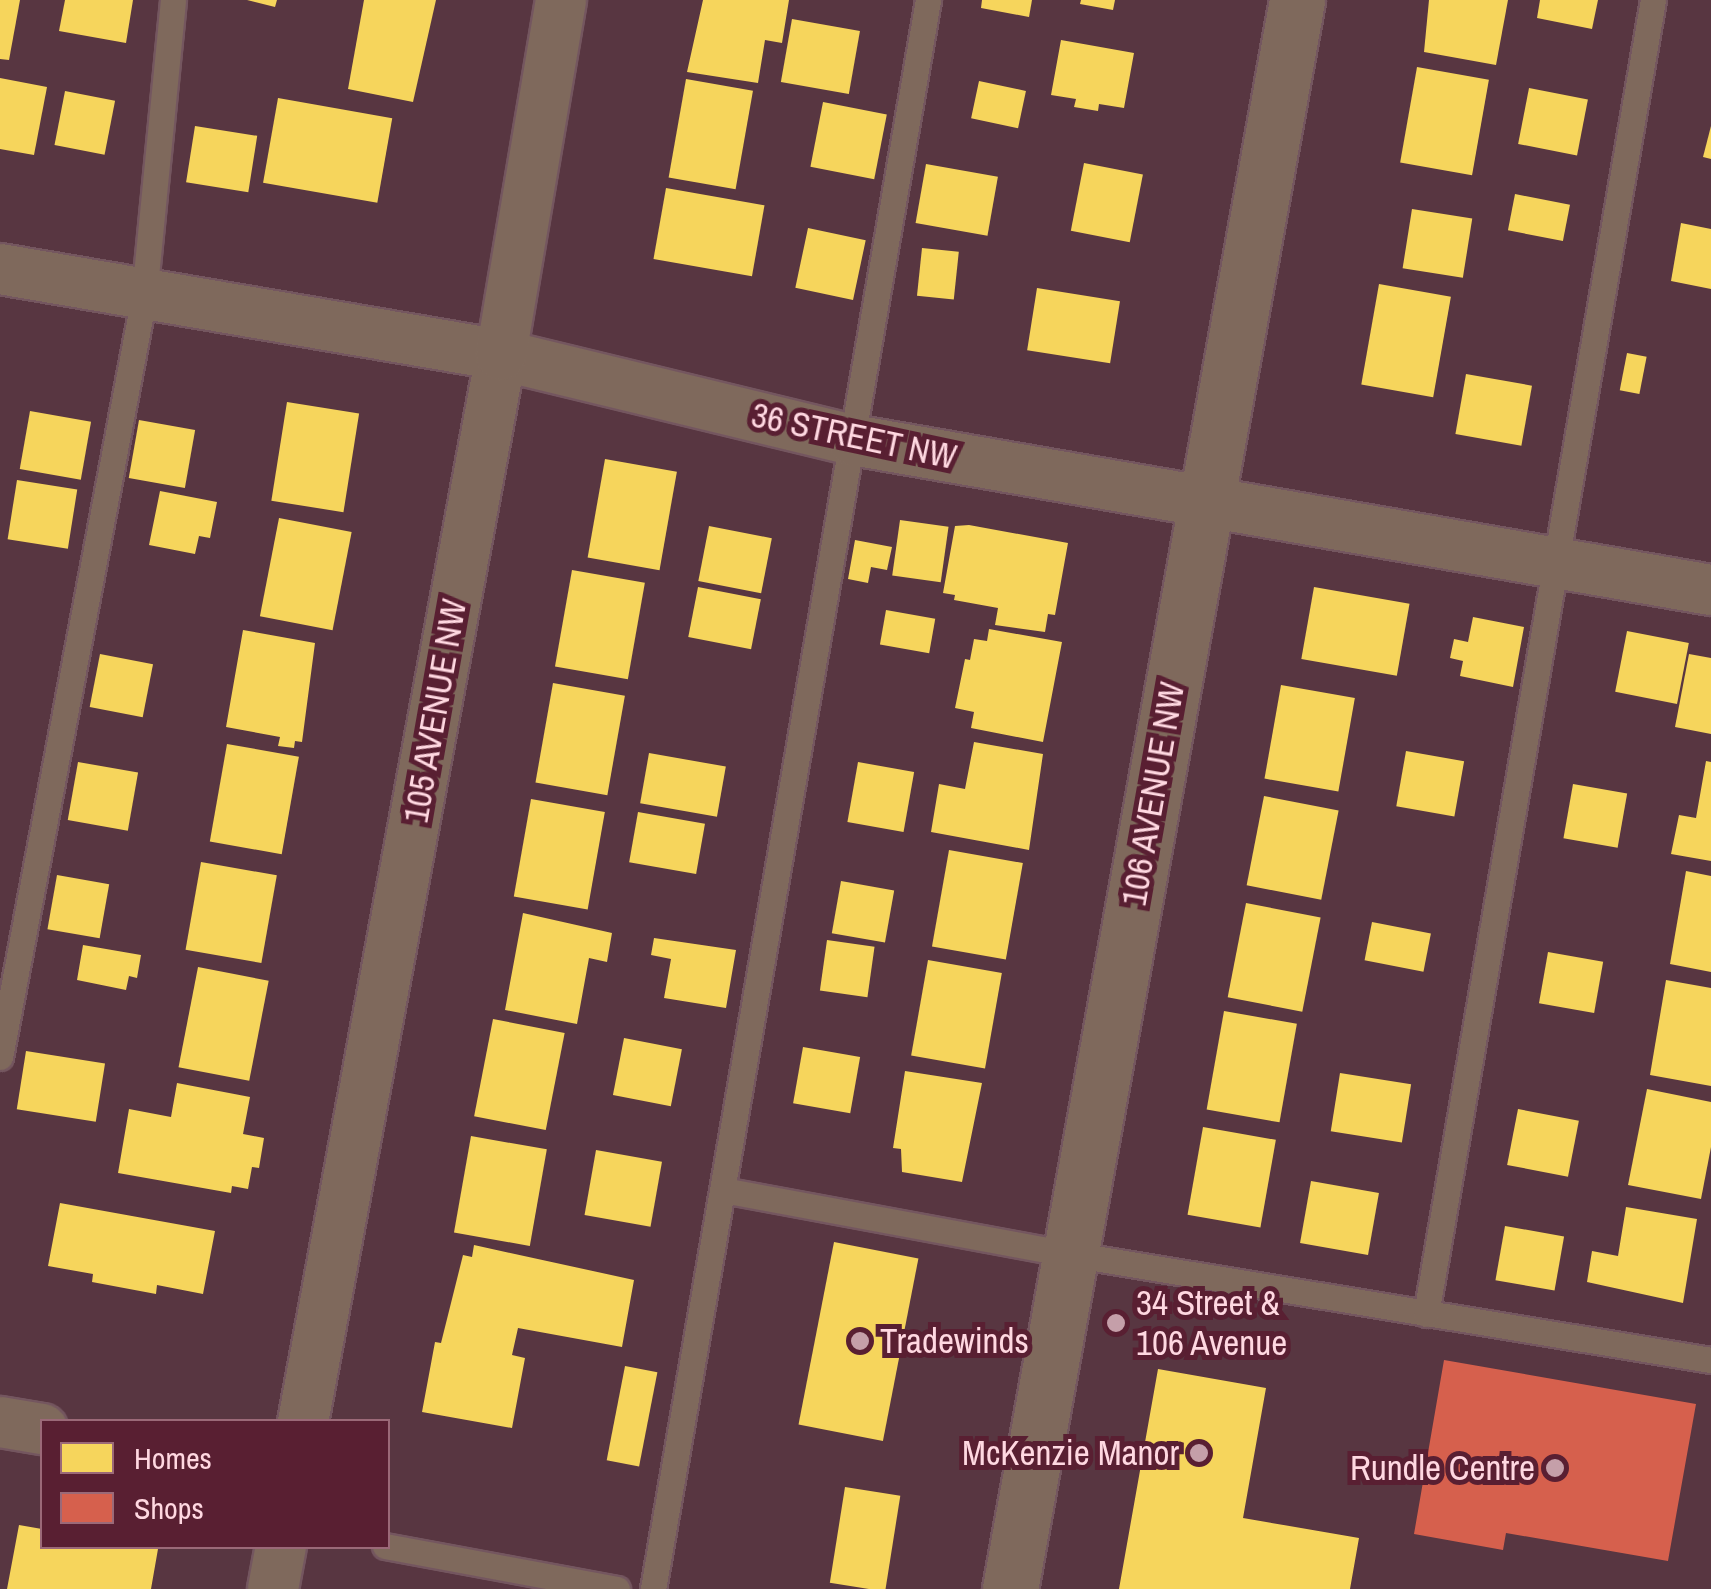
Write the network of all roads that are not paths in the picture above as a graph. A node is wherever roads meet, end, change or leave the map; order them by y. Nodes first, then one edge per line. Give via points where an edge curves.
1 (173, 0) edge
2 (561, 0) edge
3 (928, 0) edge
4 (1297, 0) edge
5 (1653, 0) edge
6 (0, 269) edge
7 (144, 296) junction
8 (501, 354) junction
9 (854, 440) junction
10 (1206, 502) junction
11 (1556, 563) junction
12 (1711, 590) edge
13 (0, 1057) edge
14 (723, 1190) junction
15 (1070, 1254) junction
16 (1426, 1314) junction
17 (1711, 1360) edge
18 (305, 1419) edge
19 (0, 1422) edge
20 (40, 1429) edge
21 (390, 1547) edge
22 (281, 1549) edge
23 (274, 1589) edge
24 (617, 1589) edge
25 (653, 1589) edge
26 (1010, 1589) edge

1 - 7 lane
2 - 8 street, 105 AVENUE NW
3 - 9 lane
4 - 10 street, 106 AVENUE NW
5 - 11 lane
6 - 7 street, 36 STREET NW
7 - 8 street, 36 STREET NW
7 - 13 lane
8 - 9 street, 36 STREET NW
8 - 18 street, 105 AVENUE NW
9 - 10 street, 36 STREET NW
9 - 14 lane
10 - 11 street, 36 STREET NW
10 - 15 street, 106 AVENUE NW
11 - 12 street, 36 STREET NW
11 - 16 lane
14 - 15 lane
14 - 25 lane
15 - 16 lane
15 - 26 street, 106 AVENUE NW
16 - 17 lane
19 - 20 street
21 - 24 lane
22 - 23 street

